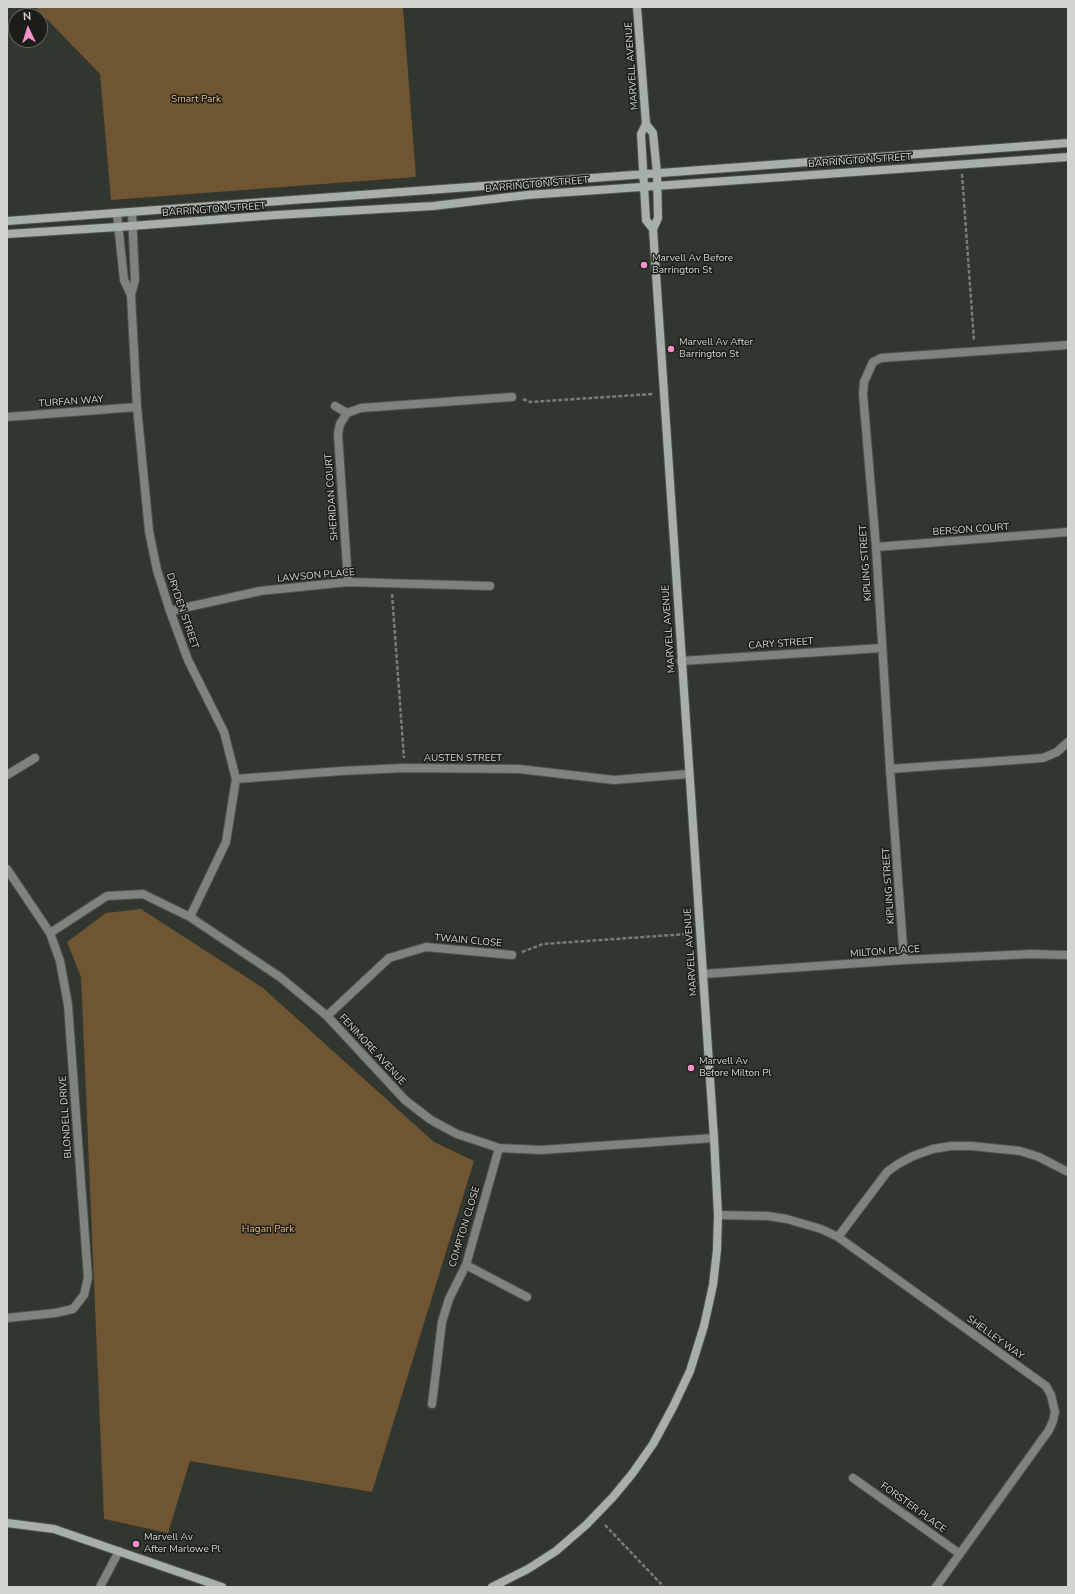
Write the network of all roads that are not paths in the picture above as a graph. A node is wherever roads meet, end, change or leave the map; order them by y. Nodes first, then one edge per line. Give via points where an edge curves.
1 (637, 7) edge
2 (646, 124) junction
3 (1068, 143) edge
4 (1068, 156) edge
5 (657, 173) junction
6 (643, 174) junction
7 (658, 186) junction
8 (644, 187) junction
9 (132, 213) junction
10 (117, 214) junction
11 (7, 221) edge
12 (133, 226) junction
13 (118, 227) junction
14 (653, 229) junction
15 (7, 234) edge
16 (131, 295) junction
17 (1068, 345) edge
18 (512, 397) road end
19 (335, 406) dead end
20 (137, 407) junction
21 (347, 414) junction
22 (7, 417) edge
23 (1068, 532) edge
24 (876, 547) junction
25 (348, 582) junction
26 (490, 586) dead end
27 (170, 611) junction
28 (882, 648) junction
29 (681, 661) junction
30 (1068, 742) edge
31 (35, 758) dead end
32 (890, 769) junction
33 (689, 774) junction
34 (7, 775) edge
35 (236, 779) junction
36 (7, 869) edge
37 (190, 917) junction
38 (50, 933) junction
39 (512, 955) road end
40 (1068, 955) edge
41 (904, 960) junction
42 (703, 974) junction
43 (327, 1016) junction
44 (714, 1138) junction
45 (499, 1148) junction
46 (1068, 1172) edge
47 (718, 1214) junction
48 (838, 1237) junction
49 (466, 1265) junction
50 (527, 1296) dead end
51 (7, 1318) edge
52 (432, 1404) dead end
53 (853, 1478) dead end
54 (7, 1523) edge
55 (119, 1552) junction
56 (960, 1554) junction
57 (100, 1587) edge
58 (222, 1587) edge
59 (492, 1587) edge
60 (936, 1587) edge

1 - 2 street, MARVELL AVENUE
2 - 5 street, MARVELL AVENUE via 654,133
2 - 6 street, MARVELL AVENUE via 641,134
3 - 5 street, BARRINGTON STREET
4 - 7 street, BARRINGTON STREET
5 - 6 street, BARRINGTON STREET
5 - 7 street, MARVELL AVENUE
6 - 8 street, MARVELL AVENUE
6 - 9 street, BARRINGTON STREET
7 - 8 street, BARRINGTON STREET
7 - 14 street, MARVELL AVENUE via 658,218
8 - 12 street, BARRINGTON STREET via 527,195 433,206
8 - 14 street, MARVELL AVENUE via 646,220
9 - 10 street, BARRINGTON STREET
9 - 12 street, DRYDEN STREET
10 - 11 street, BARRINGTON STREET
10 - 13 street, DRYDEN STREET
12 - 13 street, BARRINGTON STREET
12 - 16 street, DRYDEN STREET via 135,280
13 - 15 street, BARRINGTON STREET
13 - 16 street, DRYDEN STREET via 124,280
14 - 29 street, MARVELL AVENUE
16 - 20 street, DRYDEN STREET
17 - 24 street, KIPLING STREET via 881,358 873,362 864,382 863,394
18 - 21 street via 361,408
19 - 21 street
20 - 22 street, TURFAN WAY
20 - 27 street, DRYDEN STREET via 149,530 157,570
21 - 25 street, SHERIDAN COURT via 340,424 338,434
23 - 24 street, BERSON COURT
24 - 28 street, KIPLING STREET
25 - 26 street, LAWSON PLACE
25 - 27 street, LAWSON PLACE via 260,591
27 - 35 street, DRYDEN STREET via 188,660 224,732
28 - 29 street, CARY STREET
28 - 32 street, KIPLING STREET
29 - 33 street, MARVELL AVENUE
30 - 32 street via 1057,752 1043,758
31 - 34 street
32 - 41 street, KIPLING STREET
33 - 35 street, AUSTEN STREET via 614,780 519,769 404,768
33 - 42 street, MARVELL AVENUE
35 - 37 street, DRYDEN STREET via 226,842
36 - 38 street, BLONDELL DRIVE
37 - 38 street, FENIMORE AVENUE via 143,894 107,896
37 - 43 street, FENIMORE AVENUE via 280,977
38 - 51 street, BLONDELL DRIVE via 60,961 68,1005 88,1278 84,1295 73,1309
39 - 43 street, TWAIN CLOSE via 426,947 389,958
40 - 41 street, MILTON PLACE via 1031,954
41 - 42 street, MILTON PLACE
42 - 44 street, MARVELL AVENUE
43 - 45 street, FENIMORE AVENUE via 405,1100 431,1120 457,1134
44 - 45 street, FENIMORE AVENUE via 541,1150
44 - 47 street, MARVELL AVENUE
45 - 49 street, COMPTON CLOSE
46 - 48 street via 1039,1157 1020,1151 972,1146 933,1149 898,1164 887,1172
47 - 48 street, SHELLEY WAY via 787,1219 814,1226
47 - 59 street, MARVELL AVENUE via 713,1285 704,1326 690,1371 653,1444 614,1497 586,1525 556,1551
48 - 56 street, SHELLEY WAY via 1046,1386 1051,1395 1055,1412 1049,1430
49 - 50 street
49 - 52 street, COMPTON CLOSE via 449,1298 442,1322
53 - 56 street, FORSTER PLACE
54 - 55 street via 54,1529
55 - 57 street
55 - 58 street
56 - 60 street, SHELLEY WAY

